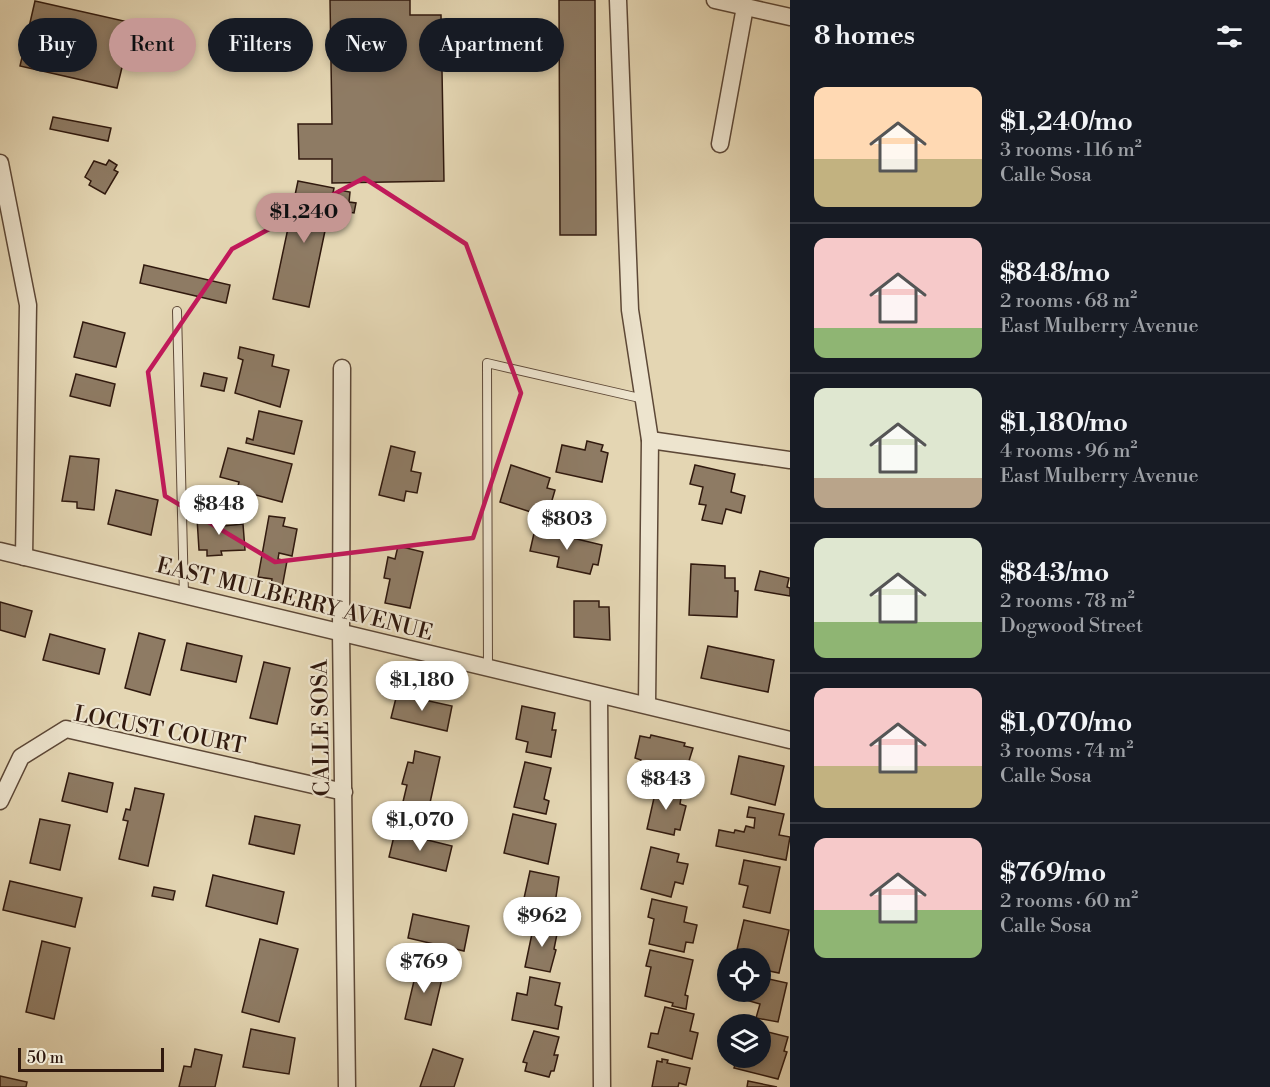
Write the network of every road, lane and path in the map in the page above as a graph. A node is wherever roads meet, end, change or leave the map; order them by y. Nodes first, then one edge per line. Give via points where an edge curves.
1 (618, 0) edge
2 (716, 0) edge
3 (737, 4) edge
4 (790, 17) edge
5 (720, 144) dead end
6 (0, 163) edge
7 (177, 311) dead end
8 (342, 368) dead end
9 (644, 399) junction
10 (650, 440) junction
11 (790, 460) edge
12 (0, 551) edge
13 (24, 556) junction
14 (184, 595) junction
15 (341, 632) junction
16 (488, 668) junction
17 (599, 695) junction
18 (647, 704) junction
19 (790, 740) edge
20 (344, 792) junction
21 (0, 801) edge
22 (347, 1087) edge
23 (602, 1087) edge

1 - 9 street via 630,310
2 - 3 street
3 - 4 street
3 - 5 street
6 - 13 street via 28,305
7 - 14 lane
8 - 15 street, CALLE SOSA
9 - 10 street
9 - 16 lane via 487,363
10 - 11 street
10 - 18 street
12 - 13 street, EAST MULBERRY AVENUE
13 - 14 street, EAST MULBERRY AVENUE
14 - 15 street, EAST MULBERRY AVENUE
15 - 16 street, EAST MULBERRY AVENUE
15 - 20 street, CALLE SOSA
16 - 17 street, EAST MULBERRY AVENUE
17 - 18 street, EAST MULBERRY AVENUE
17 - 23 street
18 - 19 street, EAST MULBERRY AVENUE
20 - 21 street, LOCUST COURT via 66,729 21,757
20 - 22 street, CALLE SOSA

